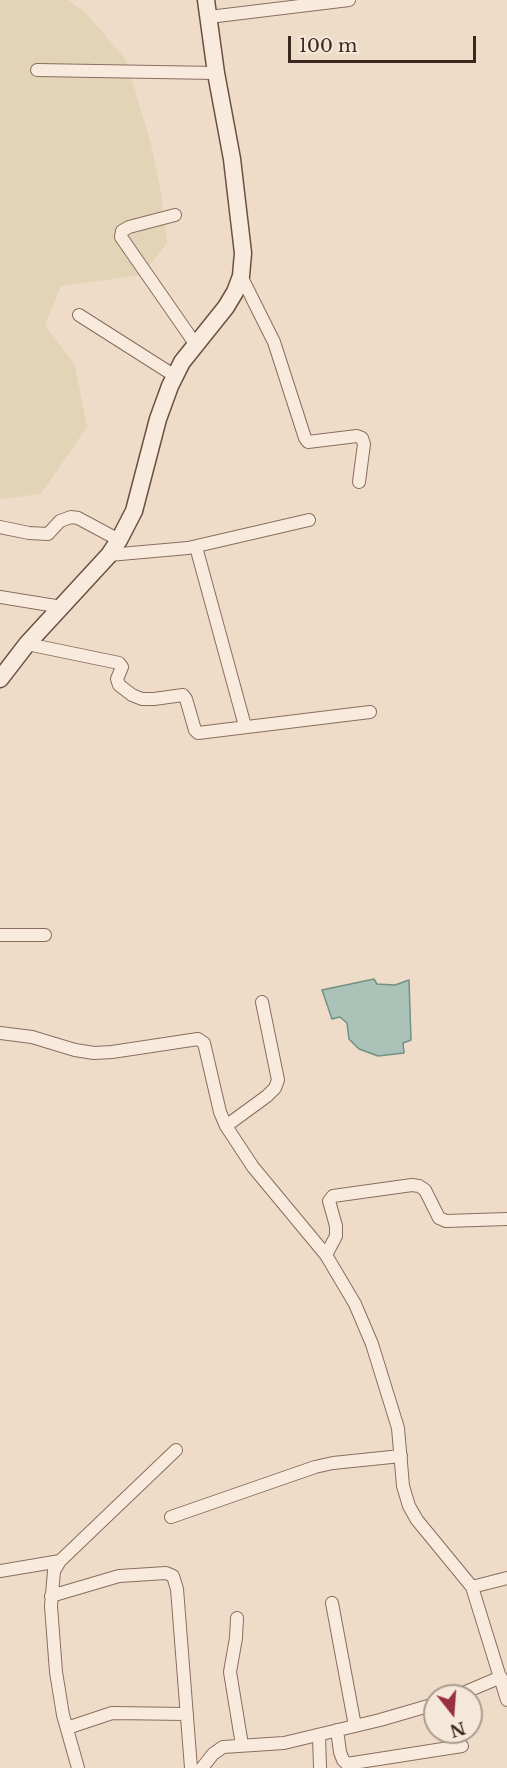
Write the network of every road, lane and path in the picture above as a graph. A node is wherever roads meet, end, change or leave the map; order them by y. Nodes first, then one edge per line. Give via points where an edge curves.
1 (206, 0) edge
2 (349, 0) edge
3 (208, 17) junction
4 (38, 70) dead end
5 (216, 73) junction
6 (175, 215) dead end
7 (241, 276) junction
8 (79, 315) dead end
9 (196, 345) junction
10 (175, 376) junction
11 (359, 482) dead end
12 (309, 520) dead end
13 (0, 526) edge
14 (119, 540) junction
15 (196, 547) junction
16 (109, 555) junction
17 (0, 597) edge
18 (62, 607) junction
19 (27, 644) junction
20 (0, 678) edge
21 (370, 712) dead end
22 (245, 726) junction
23 (0, 935) edge
24 (45, 935) dead end
25 (262, 1002) dead end
26 (0, 1033) edge
27 (226, 1126) junction
28 (507, 1219) edge
29 (326, 1255) junction
30 (176, 1450) dead end
31 (401, 1456) junction
32 (171, 1517) dead end
33 (60, 1561) junction
34 (0, 1571) edge
35 (507, 1578) edge
36 (472, 1587) junction
37 (51, 1596) junction
38 (332, 1603) dead end
39 (237, 1618) dead end
40 (501, 1677) junction
41 (483, 1685) edge
42 (507, 1700) edge
43 (423, 1707) edge
44 (187, 1714) junction
45 (356, 1726) junction
46 (67, 1728) junction
47 (337, 1730) junction
48 (319, 1735) junction
49 (242, 1745) junction
50 (462, 1746) dead end
51 (343, 1764) edge
52 (78, 1768) edge
53 (191, 1768) edge
54 (202, 1768) edge
55 (320, 1768) edge

1 - 3 street
2 - 3 street
3 - 5 street
4 - 5 street
5 - 7 street via 242,241
6 - 9 street via 129,227 121,237
7 - 9 street via 226,307
7 - 11 street via 274,342 305,438 308,442 362,438
8 - 10 street
9 - 10 street
10 - 14 street via 158,419 134,511
12 - 15 street
13 - 14 street via 48,534 60,521 71,517
14 - 16 street
15 - 16 street
15 - 22 street
16 - 18 street
17 - 18 street
18 - 19 street
19 - 20 street
19 - 22 street via 119,663 119,685 142,699 183,695 198,733
21 - 22 street
23 - 24 street
25 - 27 street via 278,1080 267,1096
26 - 27 street via 94,1053 198,1039 204,1043
27 - 29 street via 253,1167
28 - 29 street via 446,1221 439,1218 425,1191 412,1185 333,1196 329,1201 336,1236
29 - 31 street via 355,1304 372,1344 398,1428
30 - 33 street
31 - 32 street via 315,1467
31 - 36 street via 403,1486 417,1520
33 - 34 street
33 - 37 street via 54,1571
35 - 36 street
36 - 40 street
37 - 44 street via 119,1576 173,1576
37 - 46 street via 56,1672
38 - 45 street
39 - 49 street via 230,1672
40 - 41 street
40 - 42 street
43 - 45 street
44 - 46 street via 112,1713
44 - 53 street
45 - 47 street
46 - 52 street
47 - 48 street
47 - 51 street
48 - 49 street via 284,1743
48 - 55 street
49 - 54 street via 223,1746
50 - 51 street

